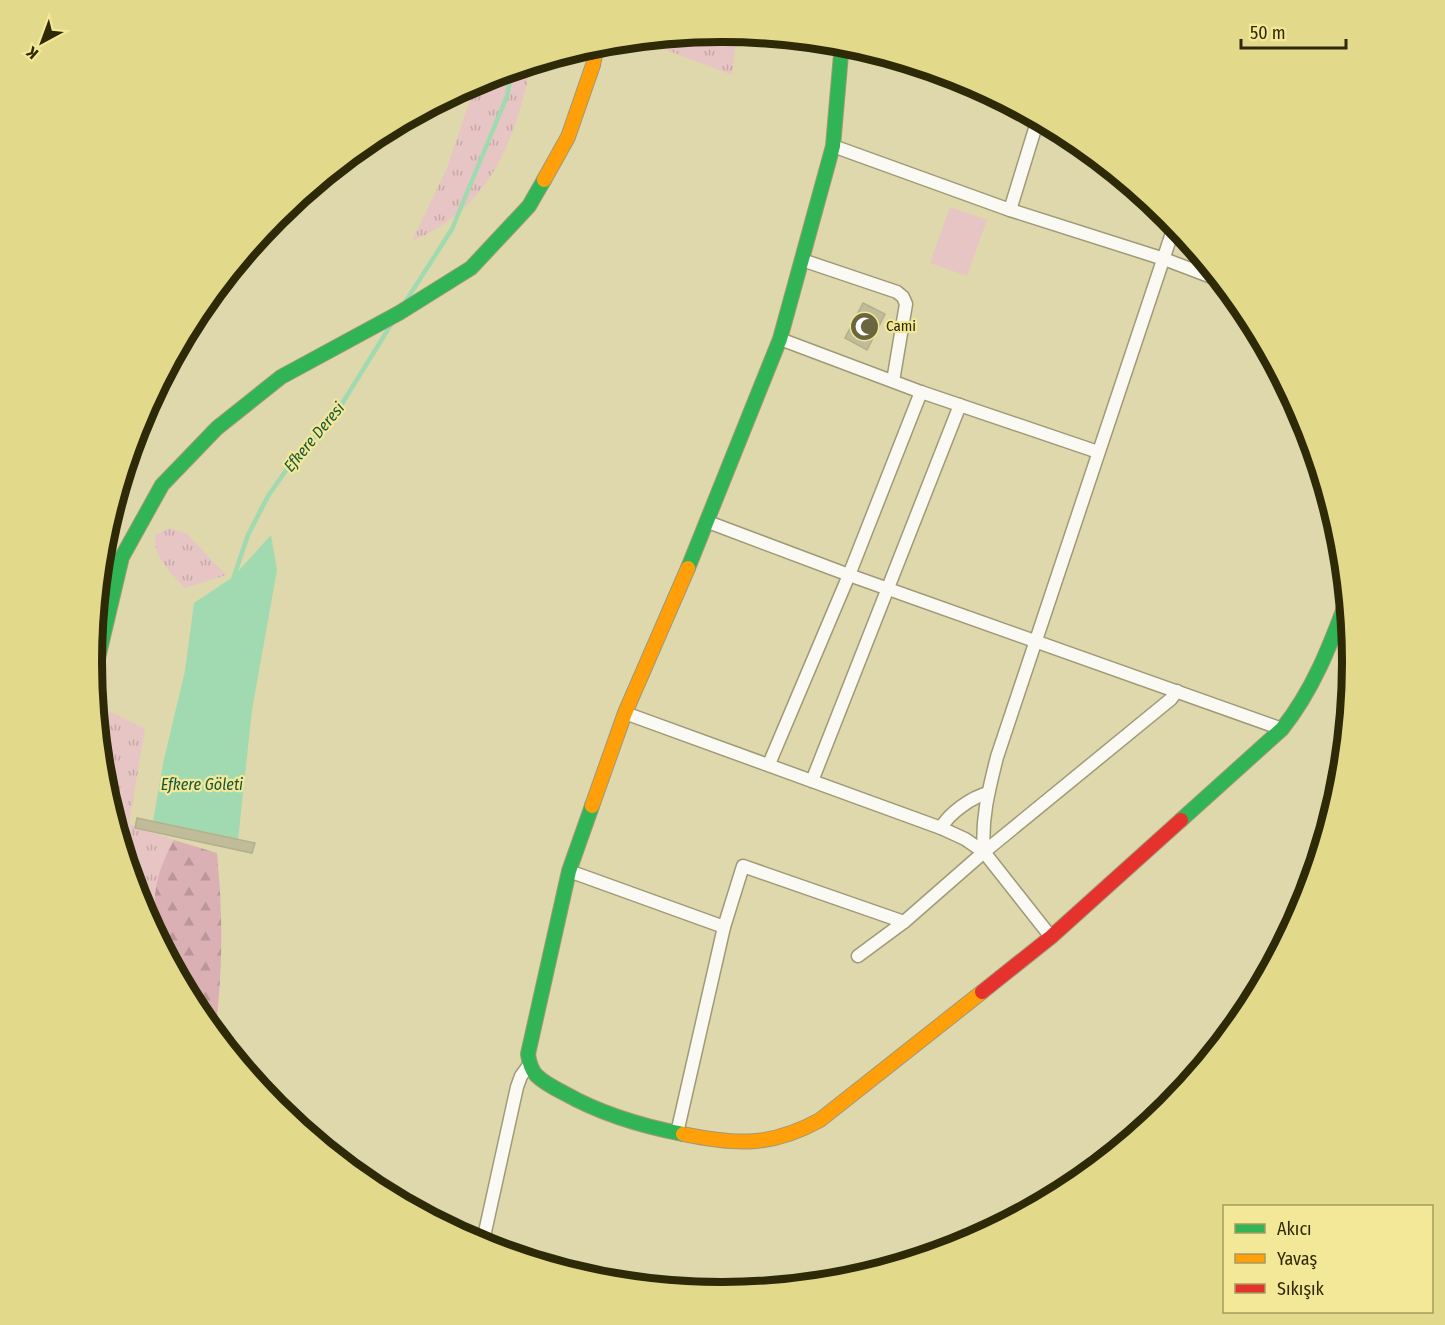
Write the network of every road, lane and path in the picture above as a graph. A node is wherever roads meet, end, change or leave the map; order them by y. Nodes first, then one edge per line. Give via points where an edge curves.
1 (841, 54) edge
2 (595, 55) edge
3 (1036, 127) edge
4 (833, 146) junction
5 (1010, 210) junction
6 (1172, 235) edge
7 (1164, 259) junction
8 (802, 260) junction
9 (1207, 275) edge
10 (780, 339) junction
11 (893, 381) junction
12 (921, 392) junction
13 (960, 405) junction
14 (1098, 452) junction
15 (708, 522) junction
16 (849, 574) junction
17 (889, 589) junction
18 (1341, 615) edge
19 (103, 639) edge
20 (1037, 641) junction
21 (1177, 691) junction
22 (625, 713) junction
23 (1282, 729) junction
24 (770, 764) junction
25 (812, 781) junction
26 (988, 793) junction
27 (941, 828) junction
28 (984, 852) junction
29 (569, 871) junction
30 (904, 922) junction
31 (724, 927) junction
32 (1051, 937) junction
33 (858, 956) dead end
34 (530, 1065) junction
35 (677, 1133) junction
36 (484, 1236) edge

1 - 4 street
2 - 19 street via 568,137 529,206 471,268 399,313 281,377 218,428 162,485 122,557
3 - 5 street
4 - 5 street
4 - 8 street
5 - 7 street
6 - 7 street
7 - 9 street
7 - 14 street
8 - 10 street
8 - 11 street via 903,297 906,304
10 - 11 street
10 - 15 street
11 - 12 street
12 - 13 street
12 - 16 street
13 - 14 street
13 - 17 street
14 - 20 street
15 - 16 street
15 - 22 street
16 - 17 street
16 - 24 street
17 - 20 street
17 - 25 street
18 - 23 street via 1316,681 1300,709
20 - 21 street
20 - 26 street
21 - 23 street
21 - 28 street
22 - 24 street
22 - 29 street
23 - 32 street
24 - 25 street
25 - 27 street
26 - 27 street via 979,795 945,820
26 - 28 street via 982,831
27 - 28 street
28 - 30 street
28 - 32 street
29 - 31 street
29 - 34 street via 528,1054
30 - 31 street via 744,866
30 - 33 street
31 - 35 street
32 - 35 street via 806,1128 774,1140 749,1143
34 - 35 street via 546,1083 595,1110
34 - 36 street via 517,1087

